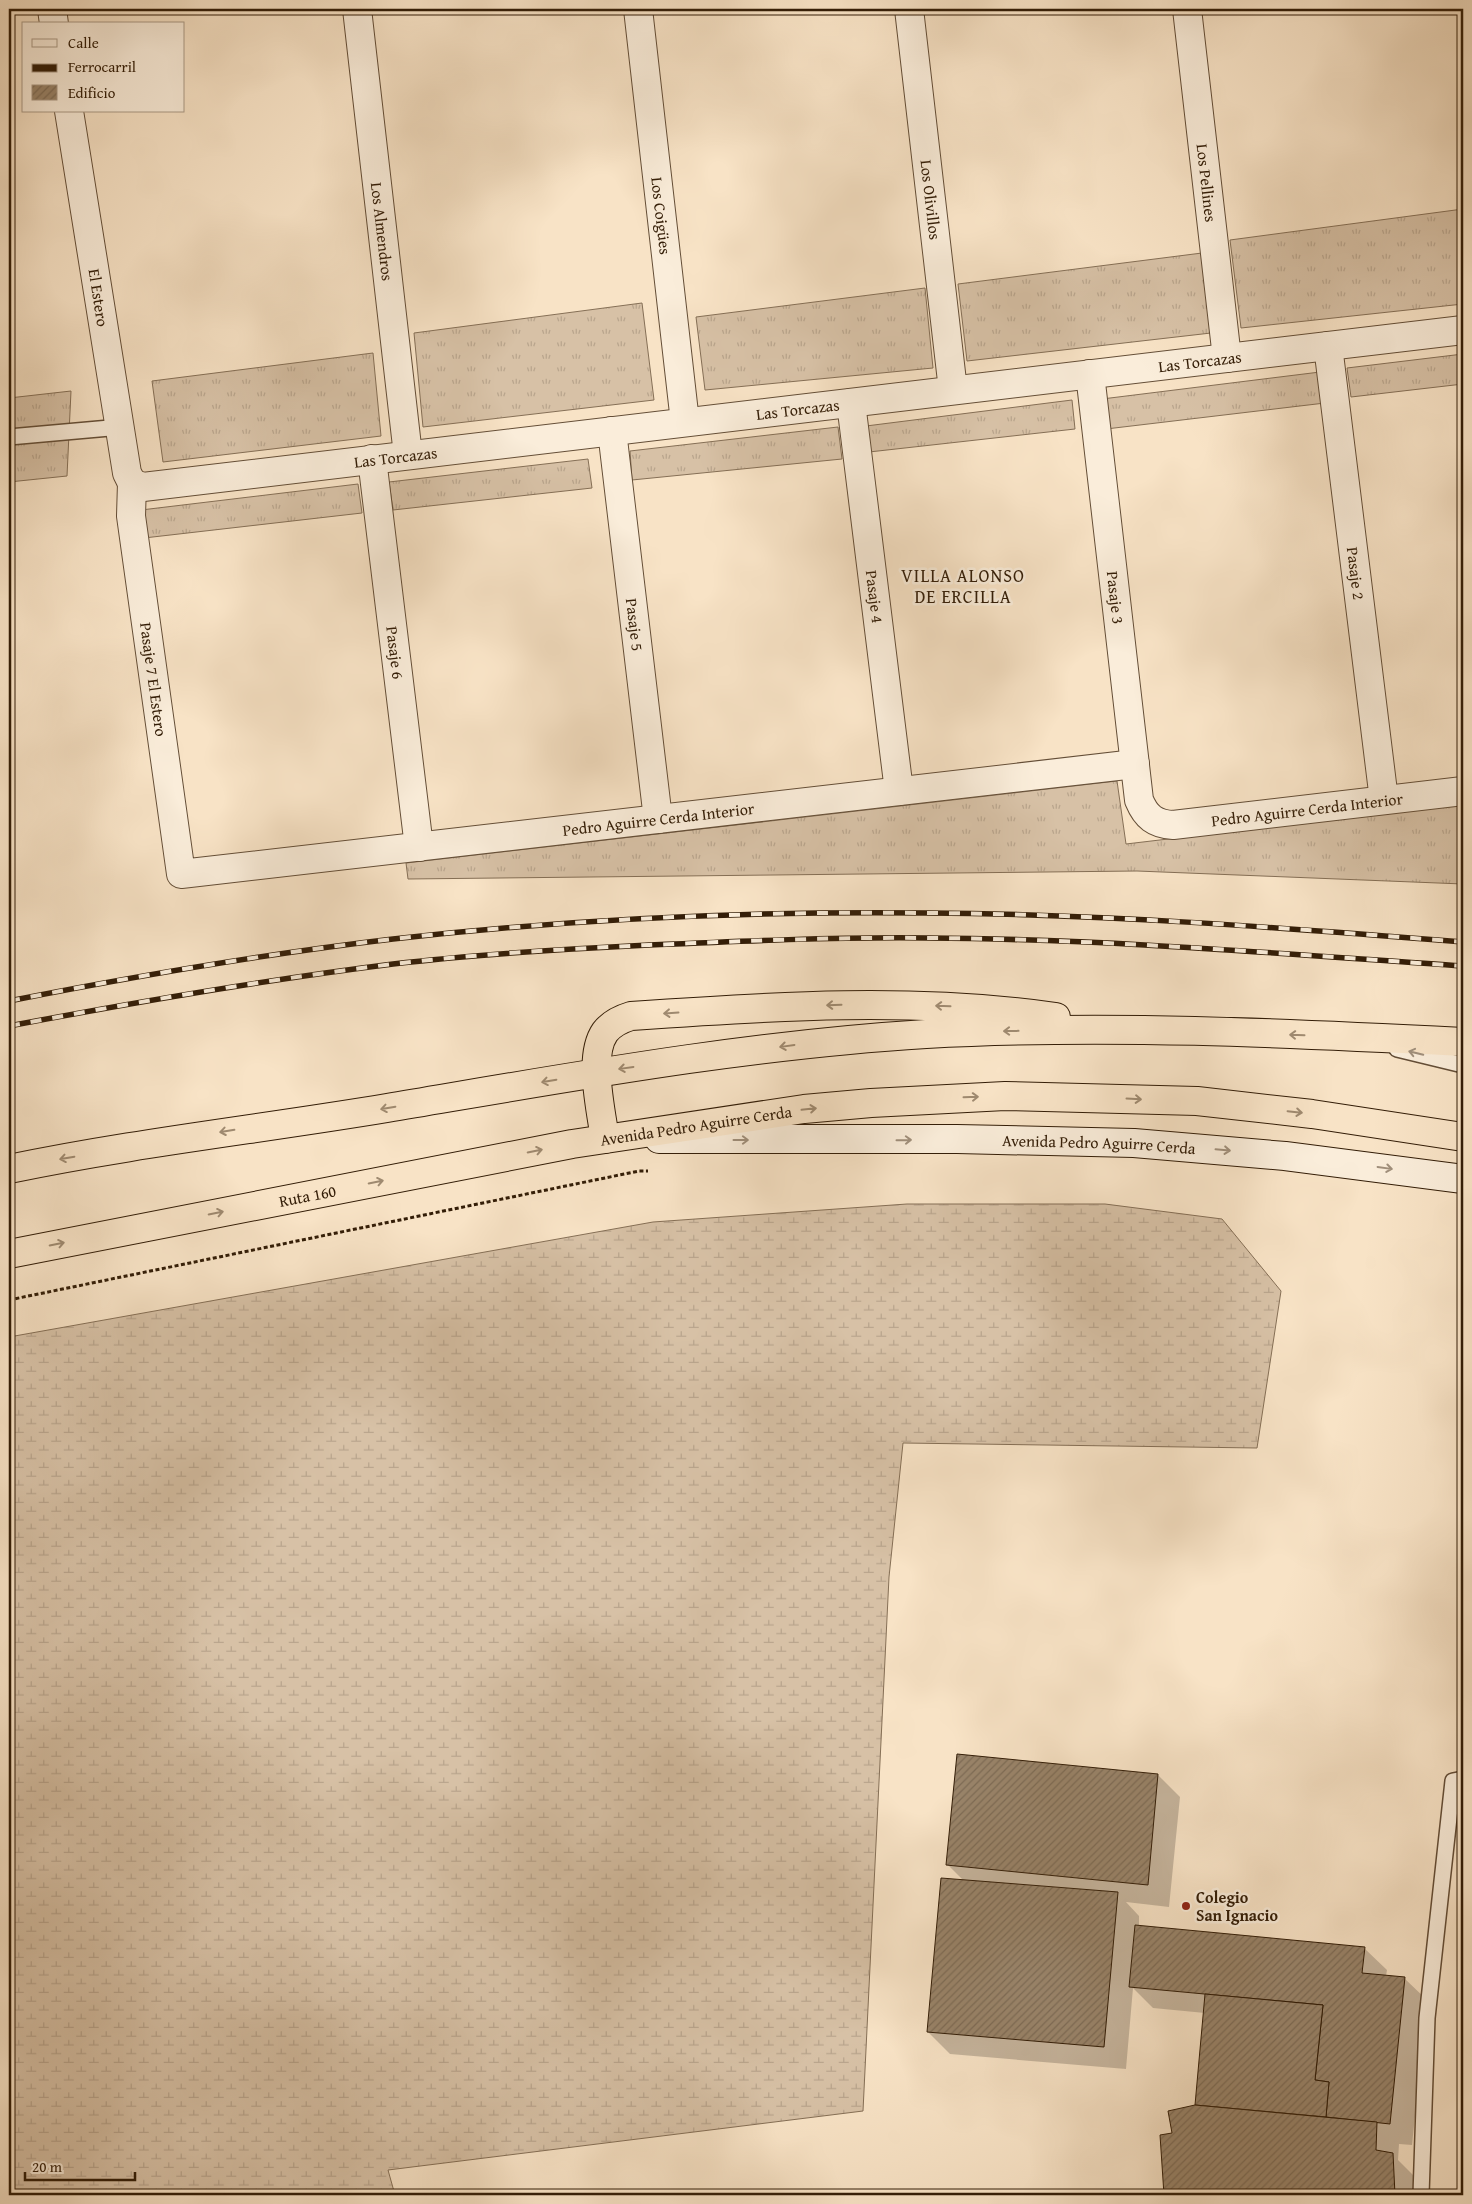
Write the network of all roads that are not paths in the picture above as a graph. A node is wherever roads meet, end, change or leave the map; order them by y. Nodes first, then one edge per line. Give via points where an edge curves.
1 (52, 9) edge
2 (357, 9) edge
3 (638, 9) edge
4 (909, 9) edge
5 (1187, 9) edge
6 (54, 22) edge
7 (69, 112) edge
8 (1463, 330) edge
9 (1328, 346) junction
10 (1227, 358) junction
11 (1090, 374) junction
12 (953, 390) junction
13 (851, 403) junction
14 (685, 422) junction
15 (120, 427) junction
16 (612, 431) junction
17 (9, 437) edge
18 (408, 455) junction
19 (372, 459) junction
20 (132, 483) junction
21 (1135, 764) junction
22 (898, 791) junction
23 (1463, 791) edge
24 (1384, 800) junction
25 (1150, 818) joint
26 (658, 819) junction
27 (420, 847) junction
28 (181, 874) joint
29 (1148, 1030) junction
30 (1345, 1036) junction
31 (1463, 1042) edge
32 (1463, 1065) edge
33 (597, 1073) junction
34 (1463, 1137) edge
35 (605, 1139) junction
36 (9, 1169) edge
37 (1463, 1179) edge
38 (9, 1254) edge
39 (1463, 1779) edge
40 (1421, 2195) edge

1 - 6 street
2 - 18 street, Los Almendros
3 - 14 street, Los Coigües
4 - 12 street, Los Olivillos
5 - 10 street, Los Pellines
7 - 15 street, El Estero
8 - 9 street, Las Torcazas
9 - 10 street, Las Torcazas
9 - 24 street, Pasaje 2
10 - 11 street, Las Torcazas
11 - 12 street, Las Torcazas
11 - 21 street, Pasaje 3
12 - 13 street, Las Torcazas
13 - 14 street, Las Torcazas
13 - 22 street, Pasaje 4
14 - 16 street, Las Torcazas
15 - 17 lane
15 - 20 street, El Estero via 127,473
16 - 18 street, Las Torcazas
16 - 26 street, Pasaje 5
18 - 19 street, Las Torcazas
19 - 20 street, Las Torcazas via 143,487
19 - 27 street, Pasaje 6
20 - 28 street, Pasaje 7 El Estero via 131,516
21 - 22 street, Pedro Aguirre Cerda Interior
21 - 25 street, Pasaje 3 via 1139,800
22 - 26 street, Pedro Aguirre Cerda Interior
23 - 24 street, Pedro Aguirre Cerda Interior
24 - 25 street, Pedro Aguirre Cerda Interior via 1173,824 1161,824
26 - 27 street, Pedro Aguirre Cerda Interior
27 - 28 street, Pedro Aguirre Cerda Interior
30 -> 29 highway
29 -> 33 highway via 991,1032 871,1038 796,1045
29 -> 33 highway via 1003,1010 882,1004 760,1007 631,1016 613,1024 605,1032 600,1041
30 - 31 highway
32 -> 30 lane
33 - 35 highway
33 -> 36 highway via 224,1131
35 -> 34 highway, Avenida Pedro Aguirre Cerda via 804,1109 1005,1096 1198,1102 1312,1114
35 -> 37 street, Avenida Pedro Aguirre Cerda via 957,1139 1134,1143 1285,1156
38 -> 35 highway, Ruta 160
39 - 40 lane via 1453,1782 1428,2008

